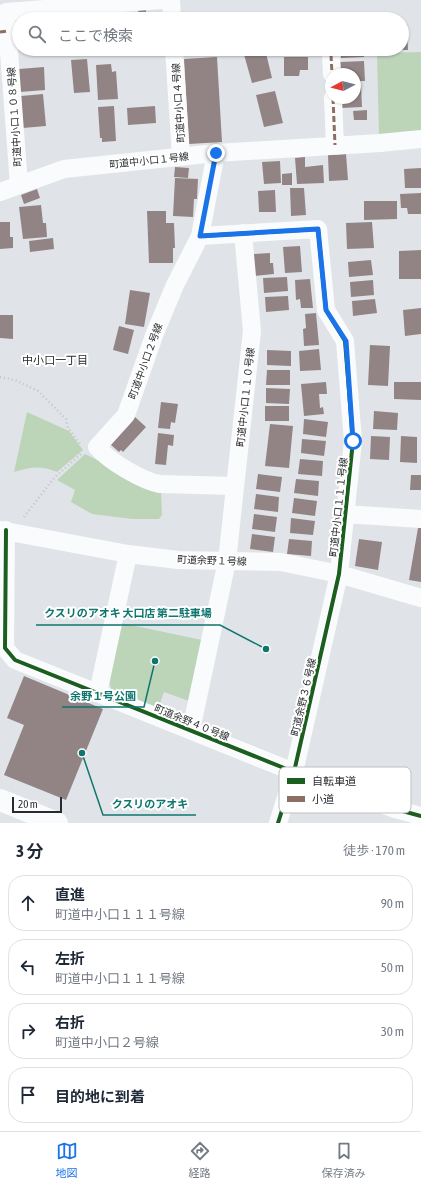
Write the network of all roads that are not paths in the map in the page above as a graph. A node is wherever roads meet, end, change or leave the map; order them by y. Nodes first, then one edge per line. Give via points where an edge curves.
1 (161, 0) edge
2 (171, 0) edge
3 (172, 12) edge
4 (4, 32) edge
5 (174, 56) edge
6 (331, 56) edge
7 (332, 68) edge
8 (333, 104) edge
9 (421, 139) edge
10 (335, 145) junction
11 (216, 153) junction
12 (181, 156) junction
13 (19, 185) junction
14 (0, 192) edge
15 (243, 233) junction
16 (200, 236) junction
17 (235, 486) junction
18 (345, 514) junction
19 (421, 519) edge
20 (6, 531) edge
21 (128, 554) junction
22 (227, 561) junction
23 (339, 574) junction
24 (421, 598) edge
25 (98, 693) junction
26 (191, 730) junction
27 (282, 767) edge
28 (295, 767) edge
29 (0, 800) edge
30 (281, 813) edge
31 (410, 813) edge
32 (421, 816) edge
33 (57, 823) edge
34 (278, 823) edge

1 - 4 street, 町道中小口１０８号線 via 6,12
2 - 3 street
4 - 13 street, 町道中小口１０８号線
5 - 12 street, 町道中小口４号線
6 - 7 street
8 - 10 street
9 - 10 street, 町道中小口１号線
10 - 11 street, 町道中小口１号線
11 - 12 street, 町道中小口１号線
11 - 16 street, 町道中小口２号線
12 - 13 street, 町道中小口１号線 via 64,169
13 - 14 street, 町道中小口１号線
15 - 16 street, 町道中小口１１１号線
15 - 17 street, 町道中小口１１０号線 via 252,331
15 - 18 street, 町道中小口１１１号線 via 318,229 326,310 346,341 353,441
16 - 17 street, 町道中小口２号線 via 169,299 126,415 91,449 150,482 170,485
17 - 22 street, 町道中小口１１０号線
18 - 19 street
18 - 23 street, 町道中小口１１１号線
20 - 21 street, 町道余野１号線
20 - 25 street, 町道余野４０号線 via 5,648 15,660
21 - 22 street, 町道余野１号線 via 178,560
21 - 25 street
22 - 23 street, 町道余野１号線 via 281,562
22 - 26 street, 町道中小口１１０号線
23 - 24 street, 町道余野１号線
23 - 28 street, 町道余野３６号線
25 - 26 street, 町道余野４０号線
26 - 27 street, 町道余野４０号線
29 - 33 street
30 - 34 street, 町道余野３６号線
31 - 32 street, 町道余野４０号線

